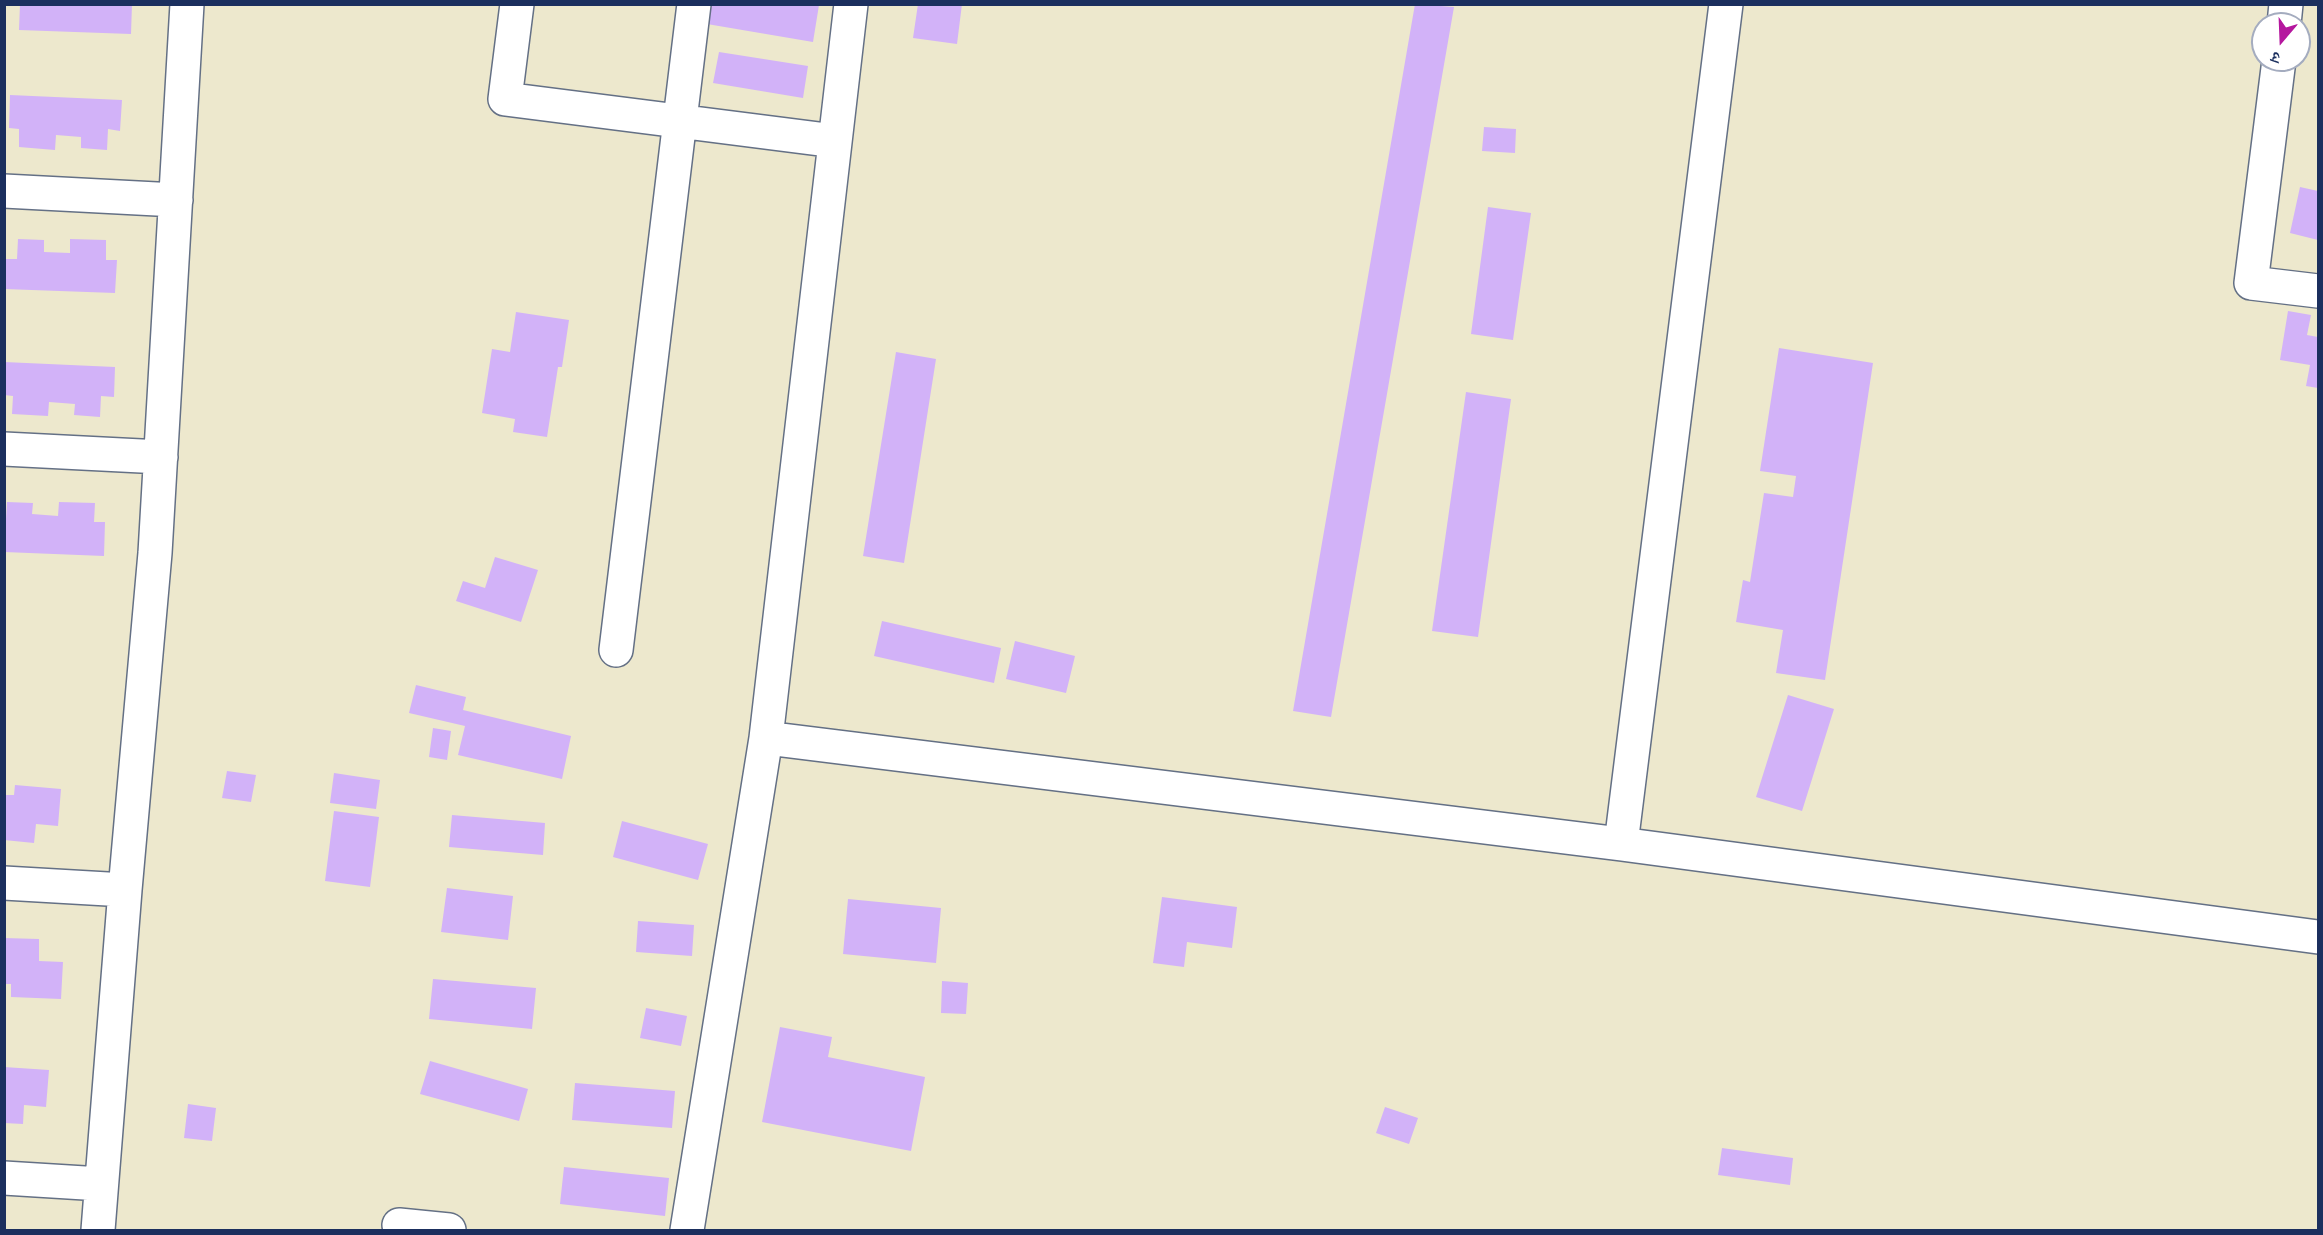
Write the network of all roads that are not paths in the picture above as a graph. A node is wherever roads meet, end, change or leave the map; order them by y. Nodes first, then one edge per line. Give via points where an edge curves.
1 (187, 4) edge
2 (517, 4) edge
3 (694, 4) edge
4 (851, 4) edge
5 (1726, 4) edge
6 (2278, 72) edge
7 (680, 122) junction
8 (835, 141) junction
9 (4, 191) edge
10 (176, 200) junction
11 (2319, 291) edge
12 (4, 449) edge
13 (161, 457) junction
14 (616, 651) dead end
15 (766, 738) junction
16 (1621, 844) junction
17 (4, 883) edge
18 (125, 890) junction
19 (2319, 937) edge
20 (4, 1178) edge
21 (101, 1184) junction
22 (399, 1225) dead end
23 (98, 1230) edge
24 (449, 1230) edge
25 (687, 1230) edge

1 - 10 street
2 - 7 street via 505,99
3 - 7 street
4 - 8 street
5 - 16 street
6 - 11 street via 2251,284
7 - 8 street
7 - 14 street
8 - 15 street
9 - 10 street
10 - 13 street
12 - 13 street
13 - 18 street
15 - 16 street
15 - 25 street
16 - 19 street
17 - 18 street
18 - 21 street
20 - 21 street
21 - 23 street
22 - 24 street

